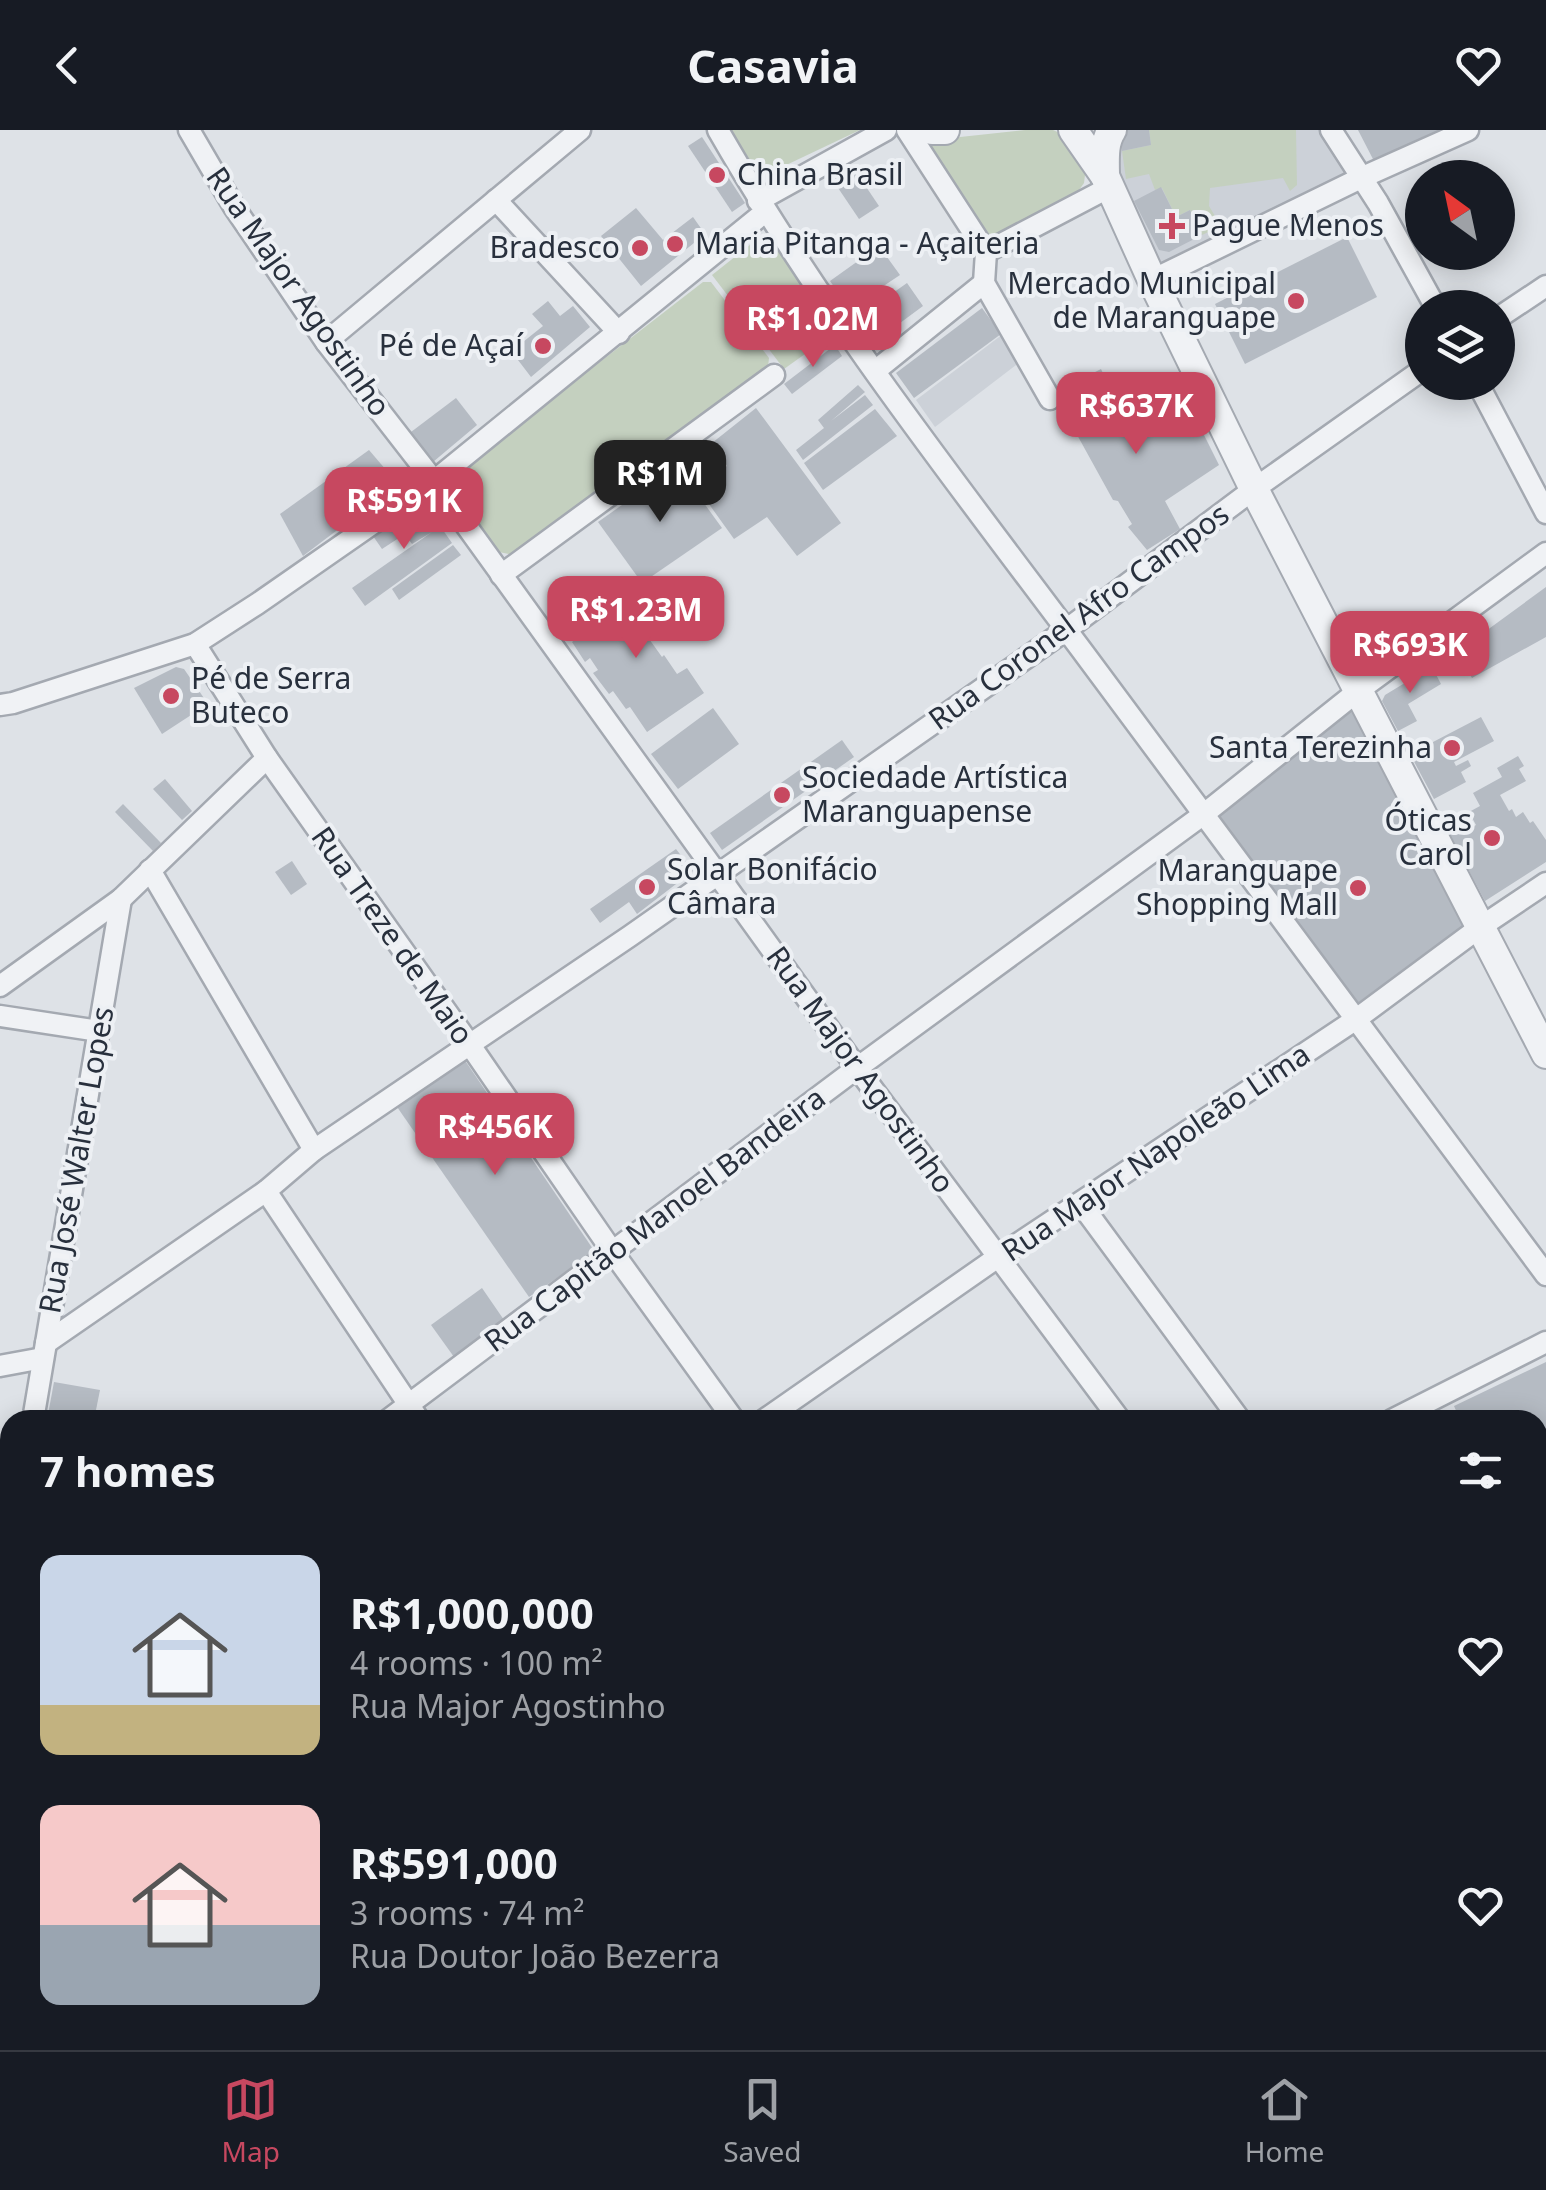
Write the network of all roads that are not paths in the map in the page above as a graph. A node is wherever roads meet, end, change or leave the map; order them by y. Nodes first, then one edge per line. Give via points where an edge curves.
1 (190, 130) edge
2 (580, 130) edge
3 (718, 130) edge
4 (886, 130) edge
5 (907, 130) edge
6 (1073, 130) edge
7 (1112, 130) edge
8 (1331, 130) edge
9 (1468, 130) edge
10 (1362, 177) junction
11 (1108, 182) junction
12 (496, 200) junction
13 (762, 206) junction
14 (986, 252) junction
15 (1152, 280) junction
16 (984, 283) junction
17 (1546, 286) edge
18 (1426, 290) edge
19 (1515, 307) edge
20 (618, 333) junction
21 (326, 342) junction
22 (875, 371) junction
23 (774, 375) dead end
24 (1405, 382) edge
25 (1050, 399) dead end
26 (1486, 400) edge
27 (434, 481) junction
28 (1254, 489) junction
29 (1546, 513) edge
30 (1546, 553) edge
31 (502, 575) junction
32 (1066, 630) junction
33 (194, 644) junction
34 (1358, 690) junction
35 (0, 705) edge
36 (267, 758) junction
37 (1204, 814) junction
38 (150, 870) junction
39 (716, 874) junction
40 (1546, 882) edge
41 (121, 900) junction
42 (1480, 928) junction
43 (0, 986) edge
44 (0, 1016) edge
45 (1354, 1020) junction
46 (100, 1031) junction
47 (470, 1045) junction
48 (1546, 1054) edge
49 (857, 1068) junction
50 (314, 1150) junction
51 (266, 1191) junction
52 (1081, 1204) junction
53 (612, 1252) junction
54 (998, 1257) junction
55 (1546, 1275) edge
56 (1546, 1342) edge
57 (45, 1350) junction
58 (0, 1366) edge
59 (35, 1410) edge
60 (413, 1410) edge
61 (416, 1410) edge
62 (727, 1410) edge
63 (778, 1410) edge
64 (1113, 1410) edge
65 (1233, 1410) edge
66 (1414, 1410) edge

1 - 21 street, Rua Major Agostinho
2 - 12 street
3 - 13 street
4 - 13 street
5 - 14 street
6 - 11 street
7 - 11 street via 1105,152
8 - 10 street
9 - 10 street
10 - 15 street
10 - 18 street
11 - 14 street
11 - 15 street
12 - 20 street
12 - 21 street
13 - 20 street
13 - 22 street
14 - 16 street
15 - 28 street
16 - 22 street
16 - 25 street
17 - 19 street
20 - 27 street
21 - 27 street, Rua Major Agostinho
22 - 32 street
23 - 31 street
24 - 28 street, Rua Coronel Afro Campos
26 - 29 street
27 - 31 street, Rua Major Agostinho
27 - 33 street
28 - 32 street, Rua Coronel Afro Campos
28 - 34 street
30 - 34 street, Rua Capitão Manoel Bandeira
31 - 39 street, Rua Major Agostinho
32 - 37 street
32 - 39 street, Rua Coronel Afro Campos
33 - 35 street
33 - 36 street, Rua Treze de Maio
34 - 37 street, Rua Capitão Manoel Bandeira
34 - 42 street
36 - 38 street
36 - 47 street, Rua Treze de Maio
37 - 45 street
37 - 49 street, Rua Capitão Manoel Bandeira
38 - 41 street
38 - 50 street
39 - 47 street, Rua Coronel Afro Campos
39 - 49 street, Rua Major Agostinho
40 - 42 street, Rua Major Napoleão Lima
41 - 43 street
41 - 46 street, Rua José Walter Lopes
42 - 45 street, Rua Major Napoleão Lima
42 - 48 street
44 - 46 street
45 - 52 street, Rua Major Napoleão Lima
45 - 55 street
46 - 57 street, Rua José Walter Lopes
47 - 50 street, Rua Coronel Afro Campos
47 - 53 street, Rua Treze de Maio
49 - 53 street, Rua Capitão Manoel Bandeira
49 - 54 street, Rua Major Agostinho
50 - 51 street, Rua Coronel Afro Campos
51 - 57 street, Rua Coronel Afro Campos
51 - 60 street
52 - 54 street, Rua Major Napoleão Lima
52 - 65 street
53 - 61 street, Rua Capitão Manoel Bandeira
53 - 62 street, Rua Treze de Maio
54 - 63 street, Rua Major Napoleão Lima
54 - 64 street, Rua Major Agostinho
56 - 66 street
57 - 58 street
57 - 59 street, Rua José Walter Lopes

